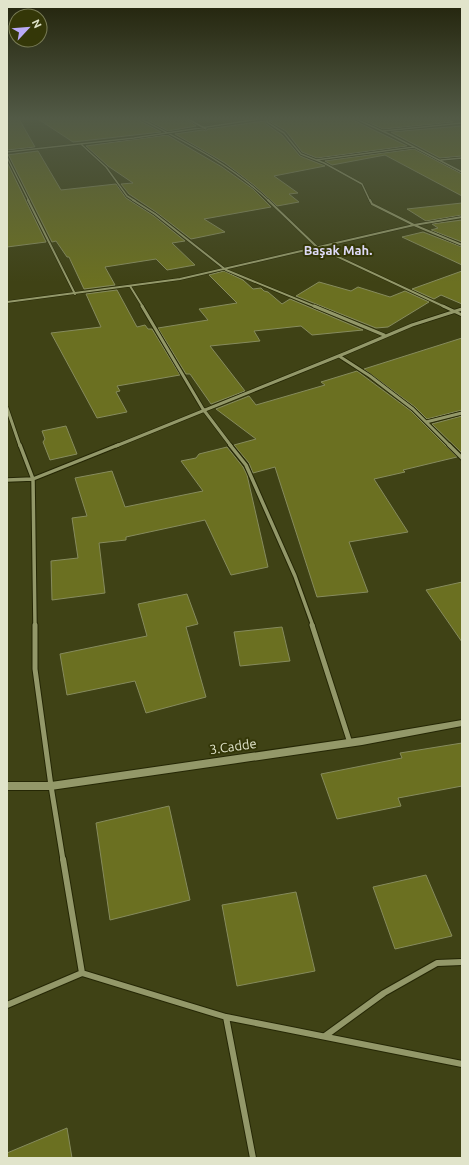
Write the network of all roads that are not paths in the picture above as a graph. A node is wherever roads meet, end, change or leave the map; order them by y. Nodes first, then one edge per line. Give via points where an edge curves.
1 (15, 173) edge
2 (111, 173) edge
3 (237, 173) edge
4 (342, 173) edge
5 (462, 217) edge
6 (414, 225) junction
7 (462, 245) edge
8 (317, 247) junction
9 (226, 270) junction
10 (130, 286) junction
11 (75, 294) junction
12 (7, 302) edge
13 (462, 309) edge
14 (454, 311) junction
15 (462, 316) edge
16 (384, 335) junction
17 (339, 356) junction
18 (7, 408) edge
19 (203, 409) junction
20 (462, 413) edge
21 (426, 422) junction
22 (462, 458) edge
23 (33, 479) junction
24 (7, 480) edge
25 (462, 723) edge
26 (350, 743) junction
27 (7, 786) edge
28 (51, 786) junction
29 (462, 962) edge
30 (82, 973) junction
31 (7, 1005) edge
32 (226, 1017) junction
33 (325, 1036) junction
34 (462, 1064) edge
35 (252, 1158) edge

1 - 11 street
2 - 9 street via 127,196 155,214
3 - 8 street via 249,182
4 - 6 street via 362,184 372,204
5 - 6 street
6 - 7 street
6 - 8 street
8 - 9 street
8 - 14 street
9 - 10 street
9 - 16 street
10 - 11 street
10 - 19 street
11 - 12 street
13 - 14 street
14 - 15 street
14 - 16 street
16 - 17 street
17 - 19 street
17 - 21 street via 387,389
18 - 23 street
19 - 23 street
19 - 26 street via 246,465 295,576
20 - 21 street
21 - 22 street
23 - 24 street
23 - 28 street via 35,669
25 - 26 street, 3.Cadde
26 - 28 street, 3.Cadde
27 - 28 street, 3.Cadde
28 - 30 street
29 - 33 street via 438,963 384,993
30 - 31 street
30 - 32 street
32 - 33 street
32 - 35 street
33 - 34 street

